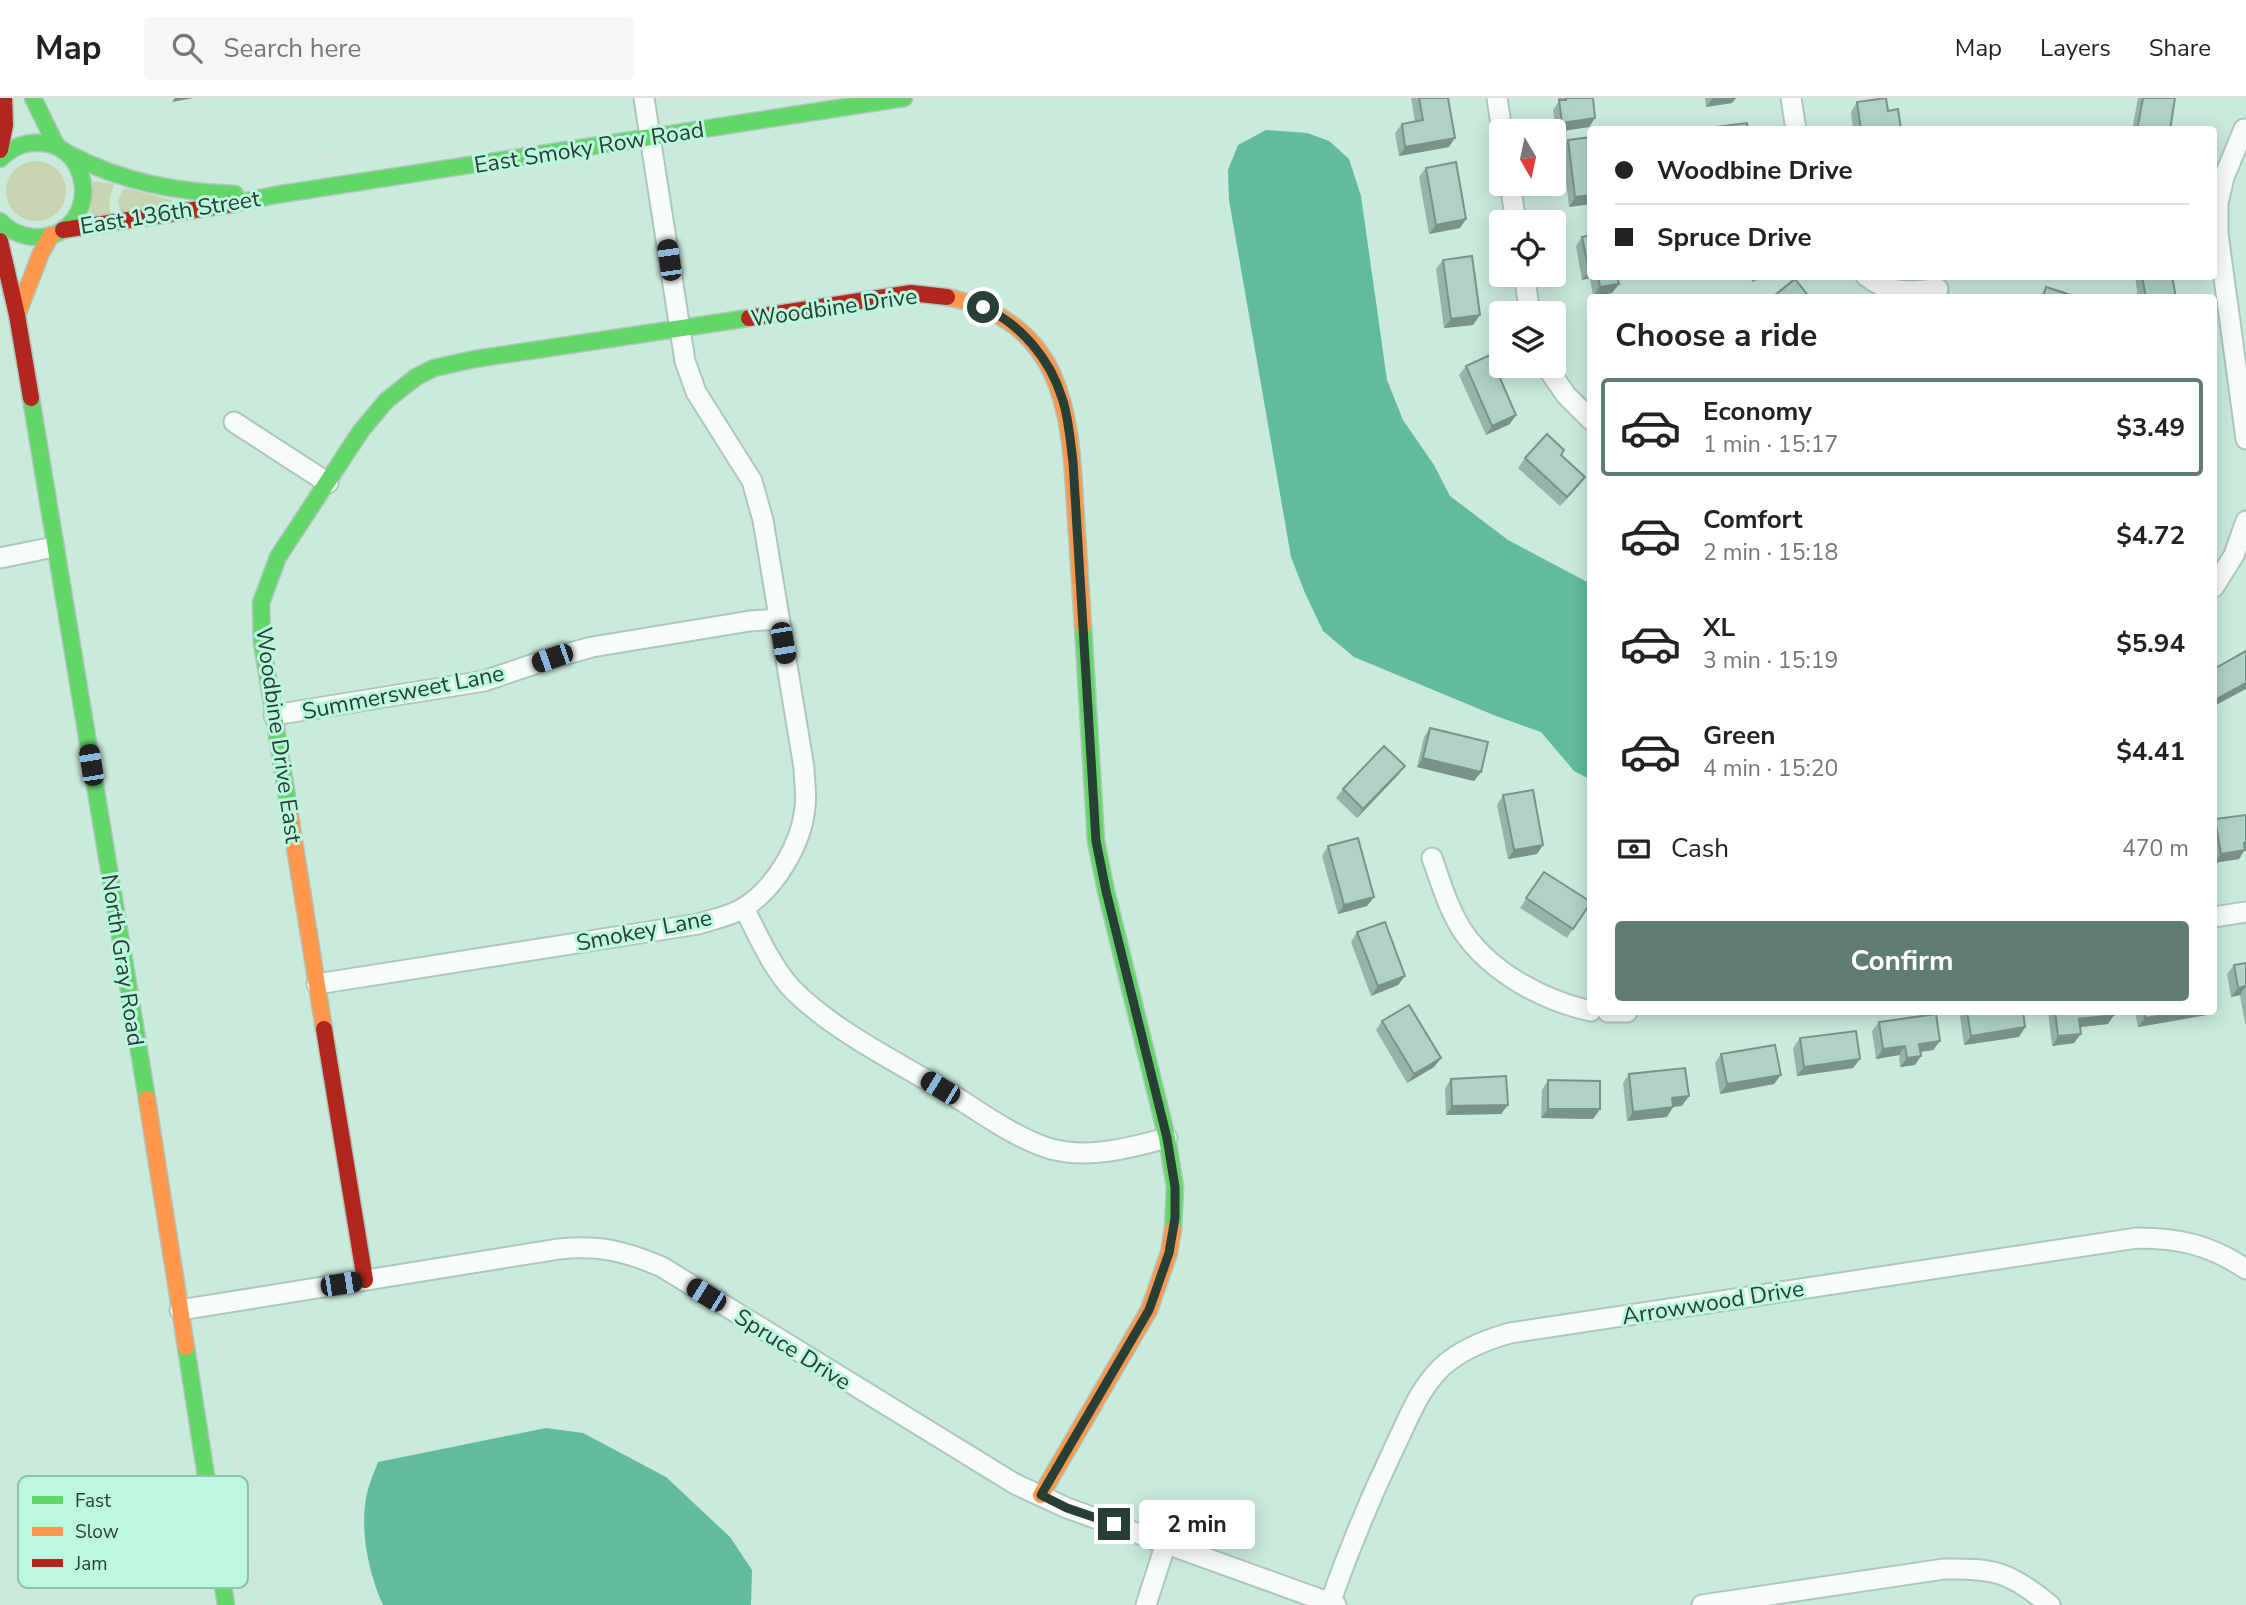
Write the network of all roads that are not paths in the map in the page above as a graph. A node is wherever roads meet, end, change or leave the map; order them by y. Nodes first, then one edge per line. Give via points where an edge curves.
1 (4, 98) edge
2 (33, 98) edge
3 (904, 98) edge
4 (1497, 98) edge
5 (1791, 98) edge
6 (645, 104) edge
7 (1500, 119) edge
8 (1795, 126) edge
9 (2244, 129) dead end
10 (650, 138) junction
11 (0, 150) edge
12 (63, 150) junction
13 (0, 159) edge
14 (275, 195) junction
15 (0, 221) edge
16 (57, 233) junction
17 (0, 241) edge
18 (1871, 280) edge
19 (1938, 289) dead end
20 (17, 315) junction
21 (679, 328) junction
22 (1554, 378) edge
23 (1587, 416) edge
24 (234, 422) dead end
25 (2246, 439) edge
26 (328, 483) junction
27 (2246, 521) edge
28 (54, 547) junction
29 (0, 558) edge
30 (2217, 582) edge
31 (779, 618) junction
32 (274, 715) junction
33 (1432, 858) dead end
34 (744, 908) junction
35 (2246, 912) edge
36 (2217, 917) edge
37 (317, 984) junction
38 (1587, 1010) edge
39 (1167, 1138) junction
40 (2246, 1269) edge
41 (365, 1280) junction
42 (180, 1310) junction
43 (206, 1476) edge
44 (1041, 1495) junction
45 (1166, 1543) junction
46 (1333, 1604) edge
47 (1146, 1605) edge
48 (1702, 1605) edge
49 (2050, 1605) edge

1 - 11 street
2 - 12 street
3 - 10 street, East Smoky Row Road
4 - 7 street
5 - 8 street
6 - 10 street, Smokey Lane
9 - 25 street via 2224,177 2218,234
10 - 14 street, East Smoky Row Road
10 - 21 street, Smokey Lane
12 - 13 street via 30,142
12 - 14 street, East 136th Street via 94,169 165,190
12 - 16 street via 77,165 84,193 77,214
14 - 16 street, East 136th Street
15 - 16 street, East 136th Street via 26,237
16 - 20 street via 41,253
17 - 20 street, North Gray Road
18 - 19 street via 1893,292
20 - 28 street, North Gray Road
21 - 26 street, Woodbine Drive East via 434,368 386,401
21 - 31 street, Smokey Lane via 696,392 752,481
21 - 39 street, Woodbine Drive via 911,293 939,294 968,300 1008,321 1049,368 1063,400 1073,462 1096,841
22 - 23 street
24 - 26 street
26 - 32 street, Woodbine Drive East via 278,557 261,603 262,642
27 - 30 street via 2234,555
28 - 29 street
28 - 42 street, North Gray Road
31 - 32 street, Summersweet Lane via 592,647 484,681
31 - 34 street, Smokey Lane via 804,768 805,808 788,860 775,880
32 - 37 street, Woodbine Drive East
33 - 38 street via 1464,933 1493,965 1521,984
34 - 37 street, Smokey Lane via 698,924
34 - 39 street via 791,988 821,1016 1012,1131 1050,1148 1077,1152 1118,1150
35 - 36 street
37 - 41 street, Woodbine Drive East
39 - 44 street, Woodbine Drive via 1175,1218 1169,1253 1149,1310
40 - 46 street, Arrowwood Drive via 2224,1254 2193,1244 2137,1238 1485,1340 1442,1367 1426,1384 1372,1493
41 - 42 street, Spruce Drive
41 - 44 street, Spruce Drive via 583,1246 620,1251 662,1268 990,1470
42 - 43 street, North Gray Road
44 - 45 street, Spruce Drive
45 - 46 street, Spruce Drive
45 - 47 street
48 - 49 street via 1944,1569 1979,1568 2027,1586

